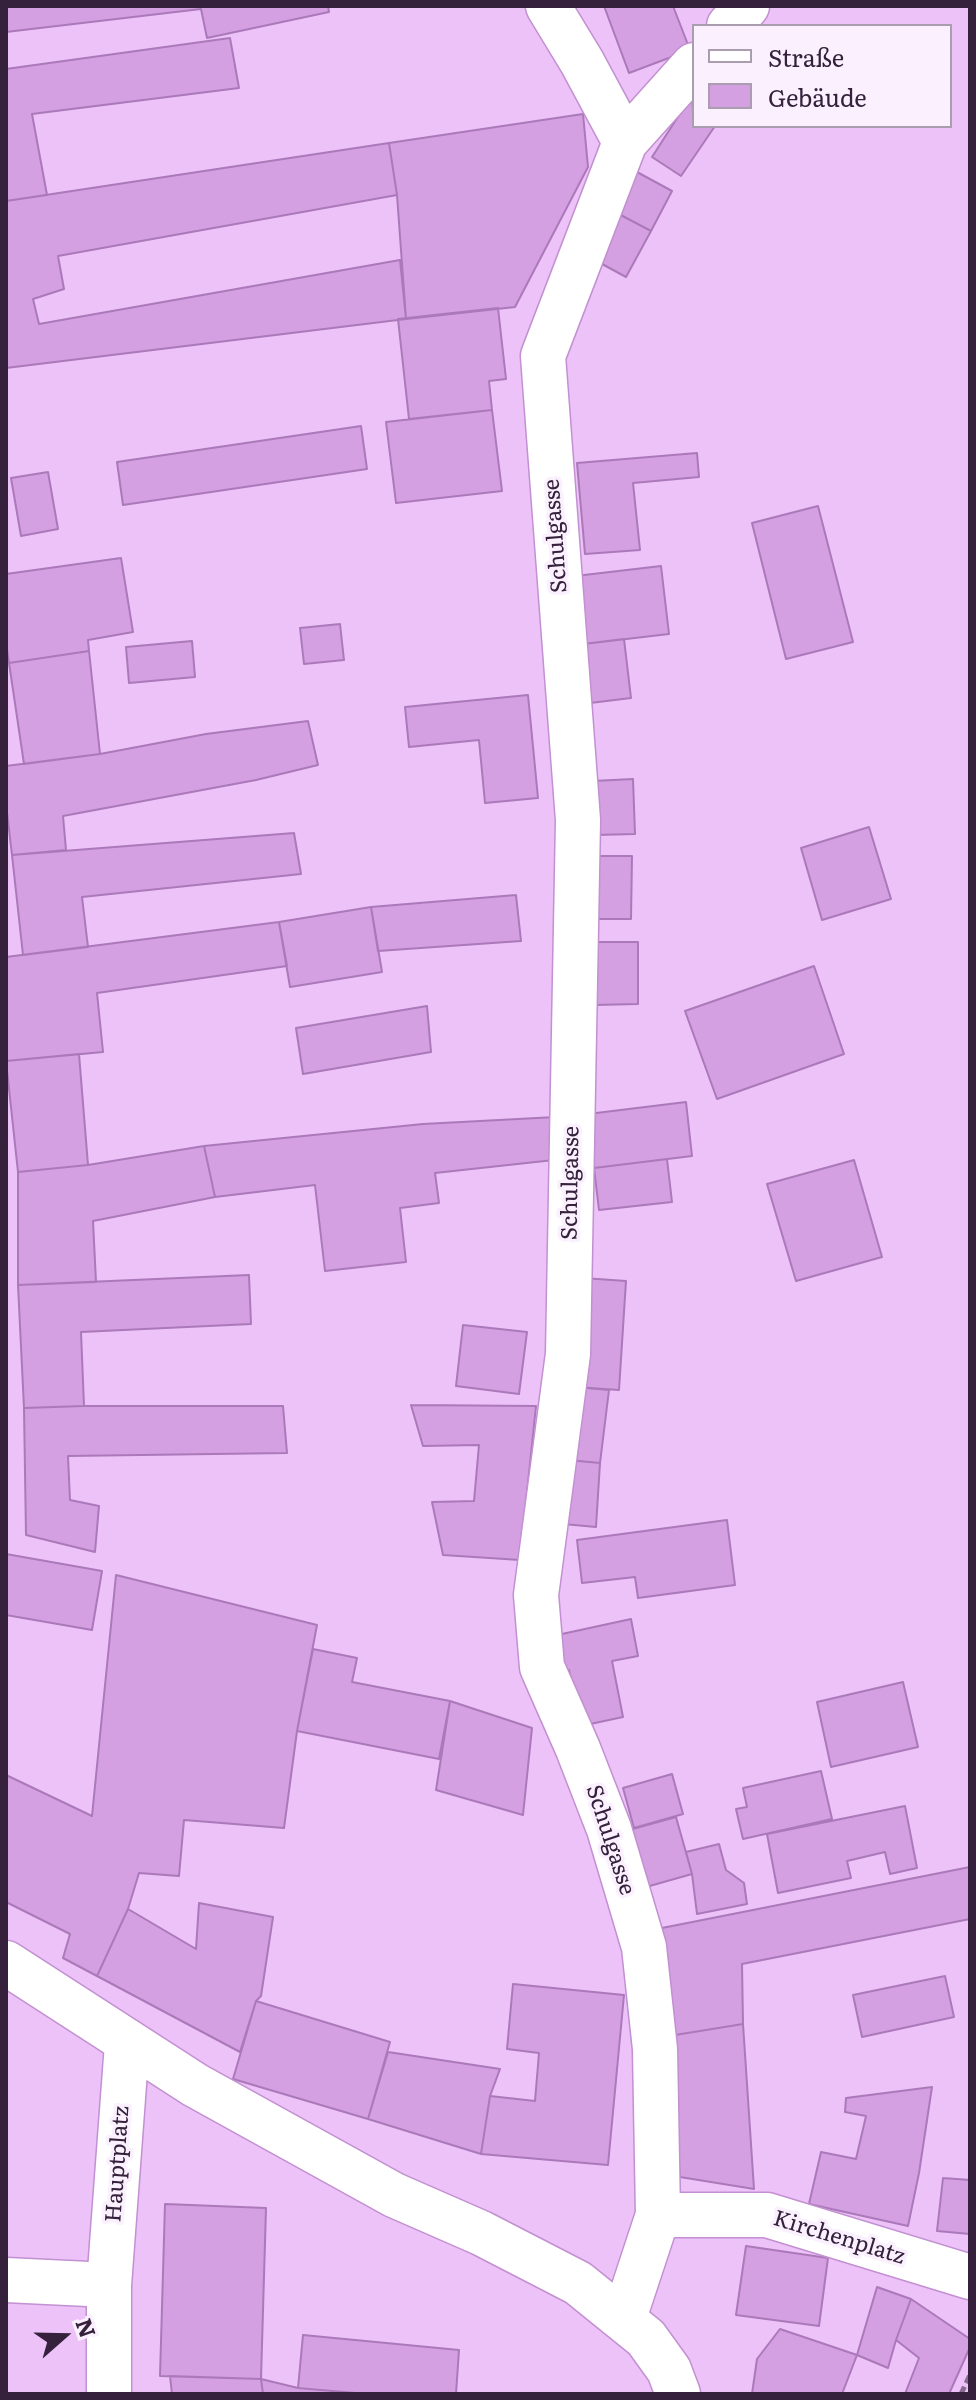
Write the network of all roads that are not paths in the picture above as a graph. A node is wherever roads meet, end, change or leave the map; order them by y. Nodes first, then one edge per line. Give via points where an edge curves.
1 (548, 6) edge
2 (747, 6) edge
3 (731, 24) edge
4 (692, 67) edge
5 (625, 142) junction
6 (6, 1963) edge
7 (127, 2044) junction
8 (658, 2215) junction
9 (970, 2277) edge
10 (6, 2280) edge
11 (109, 2285) junction
12 (624, 2318) junction
13 (109, 2394) edge
14 (678, 2394) edge

1 - 5 street
2 - 3 street
4 - 5 street, Schulgasse
5 - 8 street, Schulgasse via 543,356 578,820 568,1354 536,1595 542,1667 609,1829 644,1947 655,2049
6 - 7 street
7 - 11 street, Hauptplatz
7 - 12 street via 394,2195 578,2283
8 - 9 street, Kirchenplatz via 767,2215
8 - 12 street, Schulgasse
10 - 11 street
11 - 13 street, Hauptplatz
12 - 14 street via 669,2370

